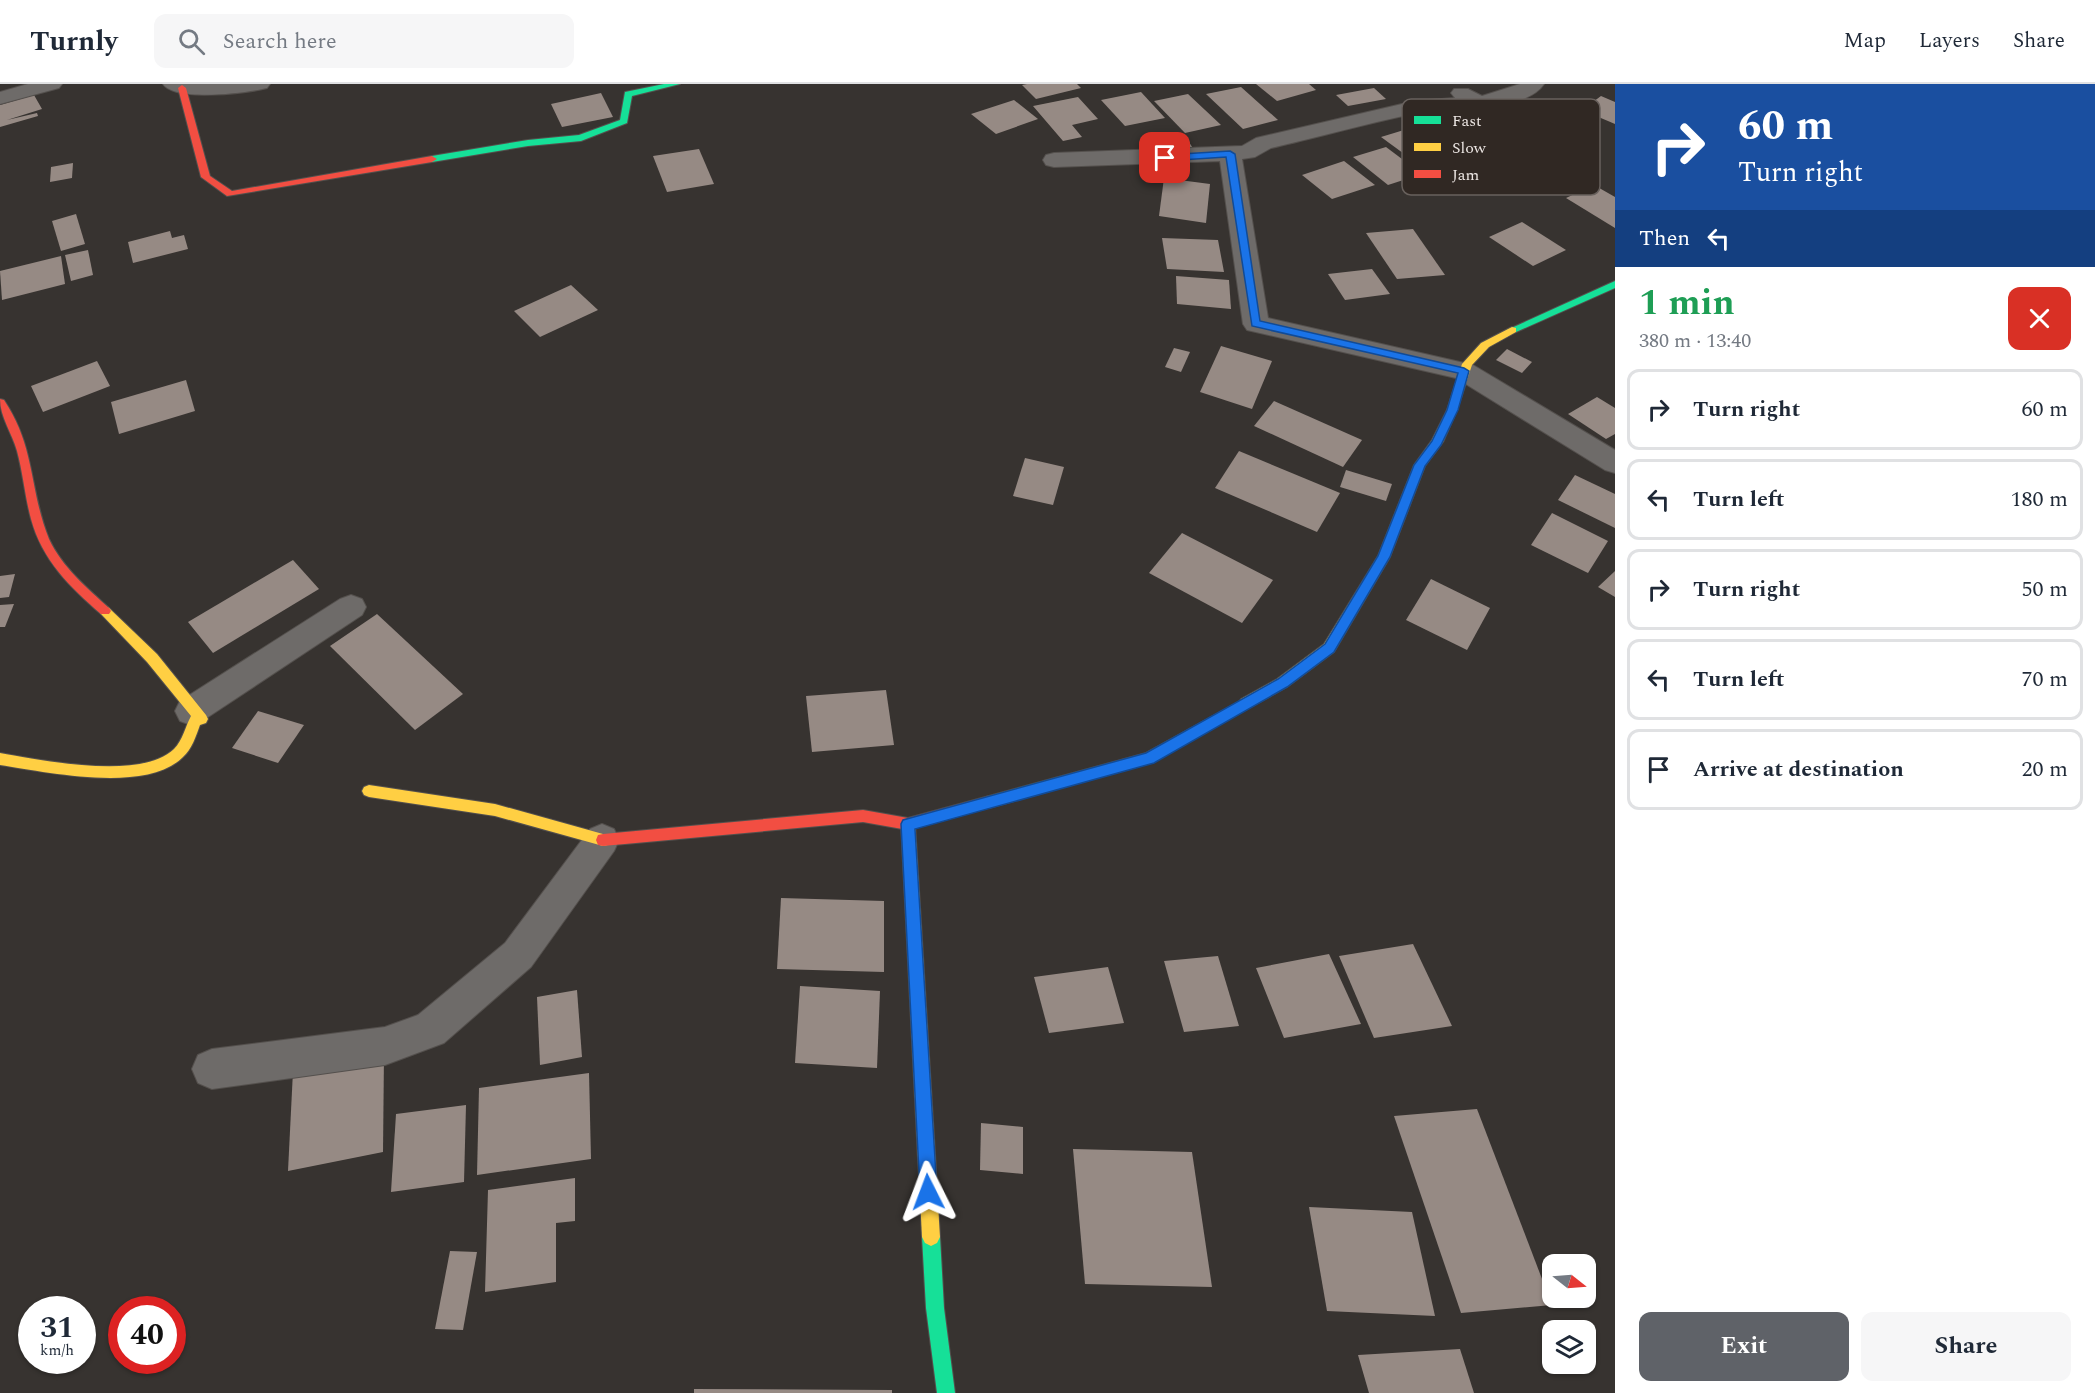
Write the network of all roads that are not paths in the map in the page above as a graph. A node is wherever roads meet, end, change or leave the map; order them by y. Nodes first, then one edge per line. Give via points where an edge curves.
1 (52, 84) edge
2 (260, 84) edge
3 (676, 84) edge
4 (1445, 84) edge
5 (1534, 84) edge
6 (177, 86) edge
7 (0, 98) edge
8 (1472, 99) edge
9 (1494, 99) edge
10 (1402, 110) edge
11 (1230, 154) junction
12 (1054, 160) dead end
13 (1615, 284) edge
14 (1464, 371) junction
15 (0, 403) edge
16 (1615, 463) edge
17 (351, 607) dead end
18 (191, 711) junction
19 (0, 759) edge
20 (369, 791) dead end
21 (908, 824) junction
22 (602, 840) junction
23 (213, 1069) dead end
24 (946, 1393) edge

1 - 7 street
2 - 6 street
3 - 6 street via 628,94 624,121 581,138 528,143 230,194 206,177
4 - 8 street
5 - 9 street via 1524,91
10 - 11 street
11 - 12 street
11 - 14 street via 1256,324
13 - 14 street via 1580,297 1485,345
14 - 16 street
14 - 21 street via 1452,410 1437,442 1420,465 1384,557 1329,648 1282,683 1149,758
15 - 18 street via 18,428 43,538 67,578 127,631
17 - 18 street
18 - 19 street via 201,719 195,720 180,752 150,766 118,772 94,771
20 - 22 street via 495,810
21 - 22 street via 863,816
21 - 24 street via 935,1308
22 - 23 street via 518,955 430,1030 386,1046

